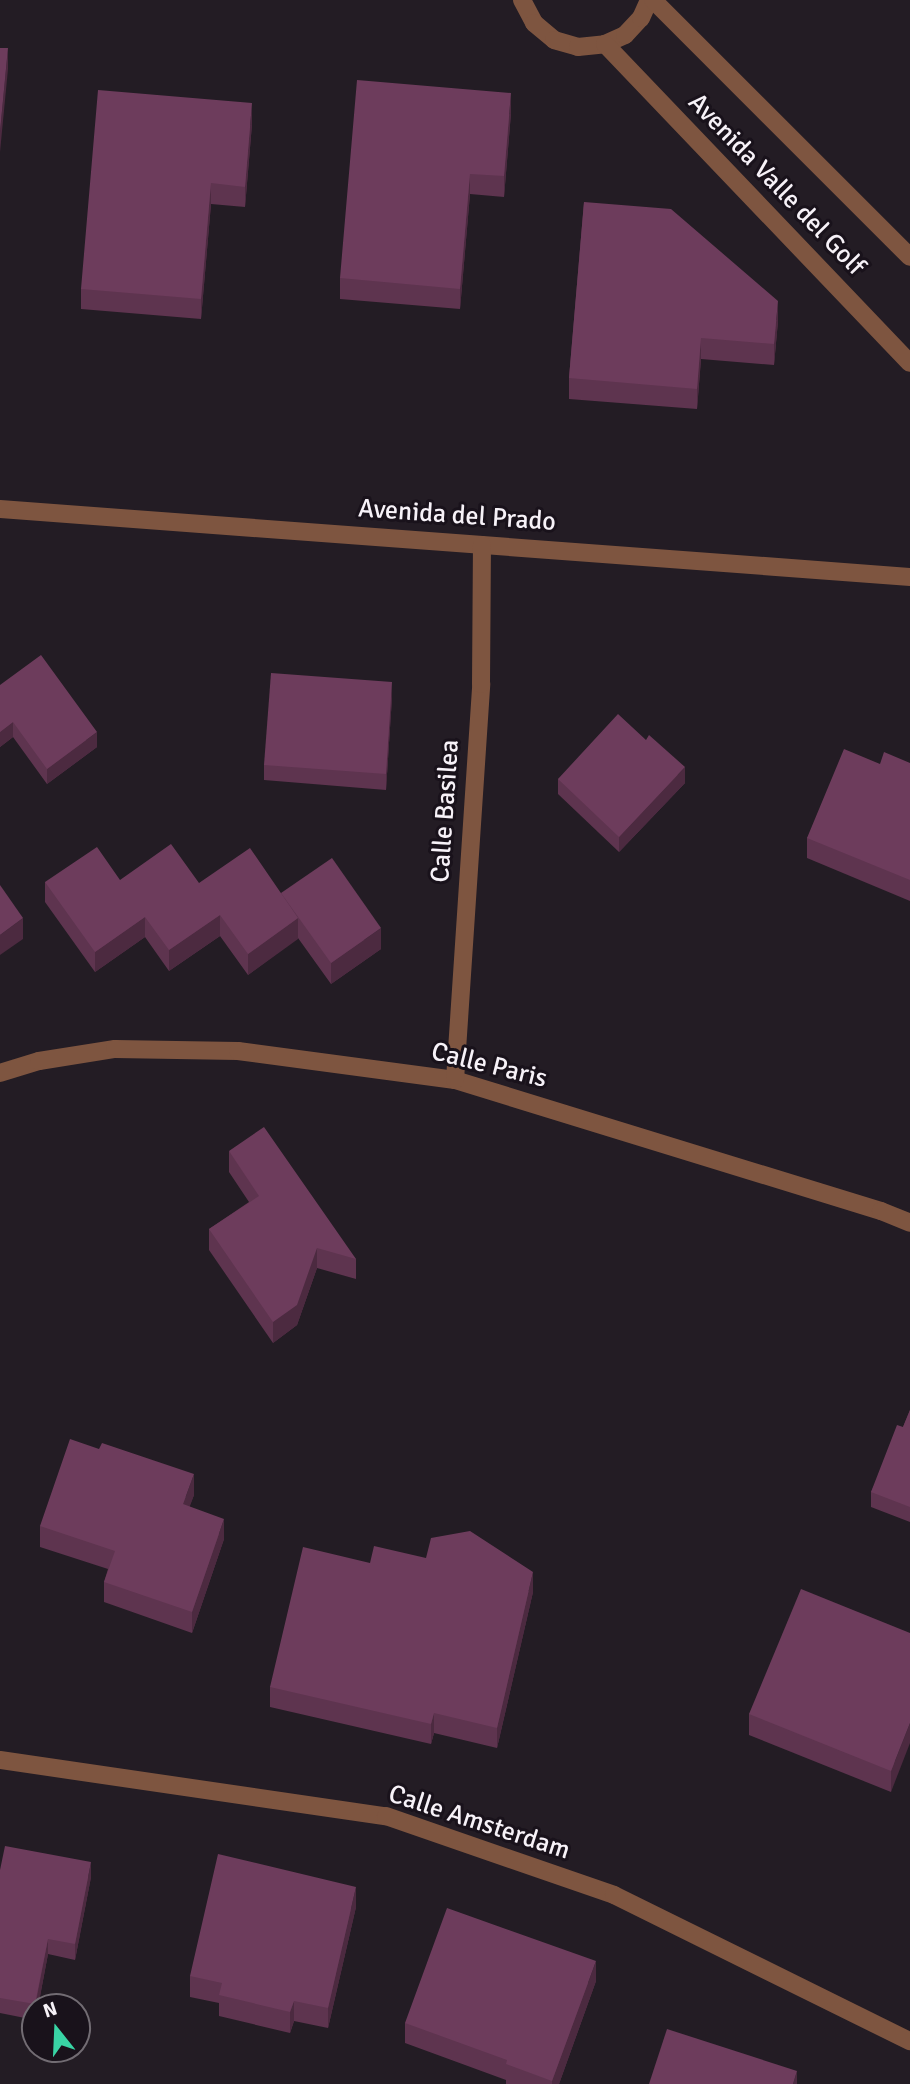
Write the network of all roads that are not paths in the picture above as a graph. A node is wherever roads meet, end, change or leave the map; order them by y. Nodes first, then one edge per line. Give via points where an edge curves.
1 (522, 0) edge
2 (651, 0) edge
3 (604, 44) junction
4 (910, 257) edge
5 (910, 363) edge
6 (0, 509) edge
7 (482, 545) junction
8 (910, 577) edge
9 (0, 1073) edge
10 (455, 1080) junction
11 (910, 1223) edge
12 (0, 1760) edge
13 (910, 2041) edge

1 - 3 street via 534,23 554,40 579,47
2 - 3 street via 625,35
2 - 4 street, Avenida Valle del Golf
3 - 5 street, Avenida Valle del Golf
6 - 7 street, Avenida del Prado
7 - 8 street, Avenida del Prado
7 - 10 street, Calle Basilea via 481,684
9 - 10 street, Calle Paris via 39,1061 115,1049 238,1051
10 - 11 street, Calle Paris
12 - 13 street, Calle Amsterdam via 386,1816 614,1895

